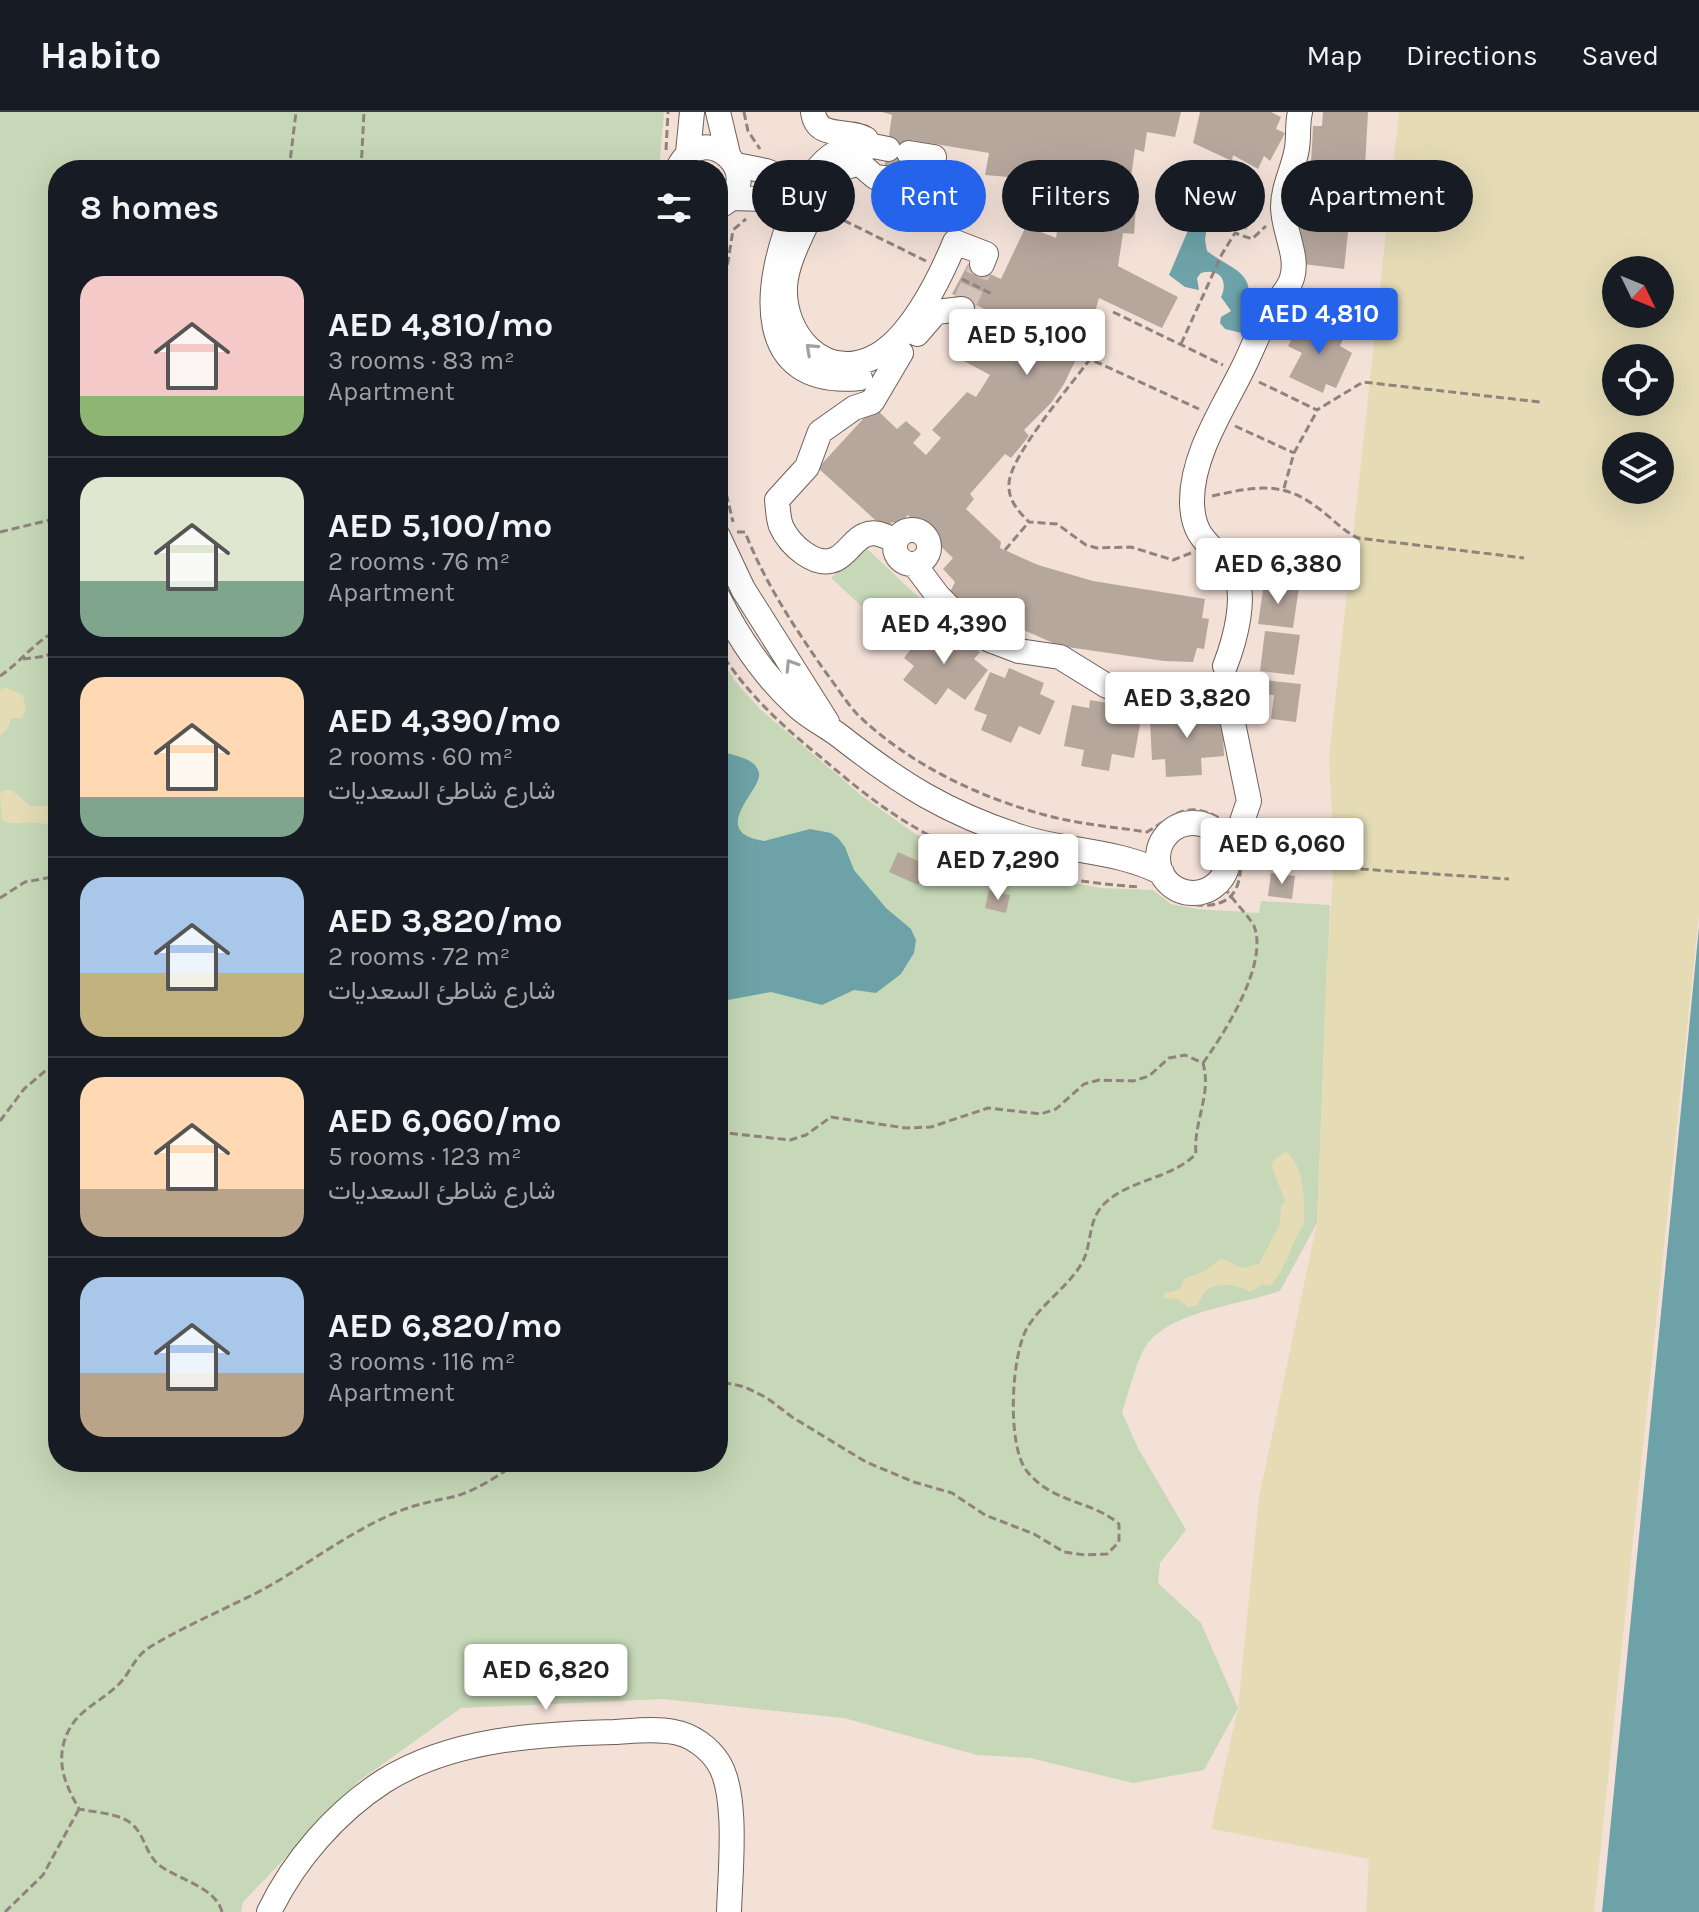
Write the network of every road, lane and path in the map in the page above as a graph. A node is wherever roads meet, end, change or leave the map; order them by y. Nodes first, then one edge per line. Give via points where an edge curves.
1 (296, 112) edge
2 (364, 112) edge
3 (668, 112) edge
4 (692, 112) edge
5 (718, 112) edge
6 (813, 112) edge
7 (1300, 112) edge
8 (890, 149) junction
9 (290, 160) edge
10 (362, 160) edge
11 (677, 160) edge
12 (732, 160) junction
13 (828, 160) edge
14 (934, 160) edge
15 (1294, 160) edge
16 (752, 166) edge
17 (728, 198) edge
18 (752, 200) edge
19 (728, 203) edge
20 (1281, 215) edge
21 (855, 226) edge
22 (793, 232) edge
23 (800, 232) edge
24 (1285, 232) edge
25 (982, 264) dead end
26 (942, 269) junction
27 (994, 295) dead end
28 (962, 309) tunnel mouth
29 (1181, 344) dead end
30 (901, 353) junction
31 (1377, 383) dead end
32 (1540, 402) dead end
33 (1317, 410) dead end
34 (1219, 418) junction
35 (1294, 453) junction
36 (1284, 488) junction
37 (728, 501) edge
38 (1192, 501) junction
39 (48, 520) edge
40 (1029, 522) junction
41 (0, 532) edge
42 (1205, 544) junction
43 (1005, 550) dead end
44 (1524, 558) dead end
45 (728, 571) edge
46 (728, 613) edge
47 (48, 636) edge
48 (48, 655) edge
49 (23, 659) junction
50 (0, 676) edge
51 (1221, 681) junction
52 (833, 731) junction
53 (1231, 836) junction
54 (1162, 841) junction
55 (1124, 856) junction
56 (1241, 861) junction
57 (1005, 864) dead end
58 (1162, 873) junction
59 (48, 878) edge
60 (1509, 879) dead end
61 (1002, 888) dead end
62 (1225, 890) junction
63 (0, 898) edge
64 (1203, 1063) junction
65 (48, 1069) edge
66 (0, 1121) edge
67 (728, 1133) edge
68 (728, 1383) edge
69 (501, 1472) edge
70 (79, 1809) junction
71 (5, 1912) edge
72 (222, 1912) edge
73 (269, 1912) edge
74 (729, 1912) edge

1 - 9 path
2 - 10 path
3 - 11 path
4 - 11 street
5 - 12 street
6 - 8 street via 823,130 863,136
7 - 15 street
8 - 13 street via 840,150
8 - 14 street
11 - 12 street via 708,147
12 - 16 street
12 - 17 street via 738,182
18 - 19 street
20 - 29 path via 1252,239 1235,233
21 - 26 path
22 - 30 street via 774,266 771,297 780,343 791,358 806,372 841,380 877,371
26 -> 23 street via 907,327 873,358 851,365 828,362 810,351 792,328 787,305 785,286
24 - 34 street via 1293,277 1269,313
25 - 26 street via 986,254 955,242
26 - 27 path
28 - 30 street via 936,312
30 - 51 street via 872,402 820,432 807,467 777,500 780,524 791,541 818,561 833,561 863,535 876,533 896,541 906,531 920,532 929,551 914,564 938,596 990,640 1071,661 1107,686
31 - 32 path
33 - 35 path
34 - 35 path
34 - 38 street via 1198,465
34 - 40 path via 1090,359 1009,476 1013,504
35 - 36 path
36 - 38 path via 1240,490
36 - 44 path via 1358,538
37 - 53 path via 735,531 745,532 792,625 856,712 896,746 965,785 1044,815 1147,832 1177,811 1204,810 1227,823
38 - 42 street via 1195,525
39 - 41 path
40 - 42 path via 1057,524 1097,548 1131,547 1173,560
40 - 43 path
42 - 51 street via 1237,580 1236,640
52 -> 45 street
46 - 52 street via 772,681 803,712
47 - 49 path
48 - 49 path
49 - 50 path
51 - 53 street via 1249,801
52 - 55 street via 914,791 957,814 1052,846
53 - 54 street via 1187,823
53 - 56 path
53 - 62 street
54 - 55 street via 1147,852
54 - 58 street
55 - 58 street
56 - 60 path
56 - 62 path via 1237,886
57 - 61 path
58 - 62 street via 1171,886 1191,893
59 - 63 path via 25,882
62 - 64 path via 1254,926 1252,967 1241,1004
64 - 67 path via 1185,1055 1169,1058 1149,1076 1133,1081 1084,1084 1056,1109 1041,1114 988,1108 931,1127 906,1128 831,1117 790,1140
64 - 68 path via 1208,1080 1196,1154 1171,1172 1123,1191 1095,1214 1087,1253 1026,1331 1018,1358 1012,1398 1025,1469 1050,1491 1075,1505 1106,1512 1119,1524 1119,1542 1107,1554 1064,1552 985,1515 952,1493 866,1462 767,1398
65 - 66 path
69 - 70 path via 468,1491 412,1506 362,1528 262,1589 149,1647 121,1683 82,1713 63,1745 61,1766
70 - 71 path via 43,1875
70 - 72 path via 122,1818 140,1830 150,1857 202,1889
73 - 74 street via 302,1859 334,1822 368,1792 408,1768 451,1751 498,1742 647,1730 695,1740 725,1773 730,1795

